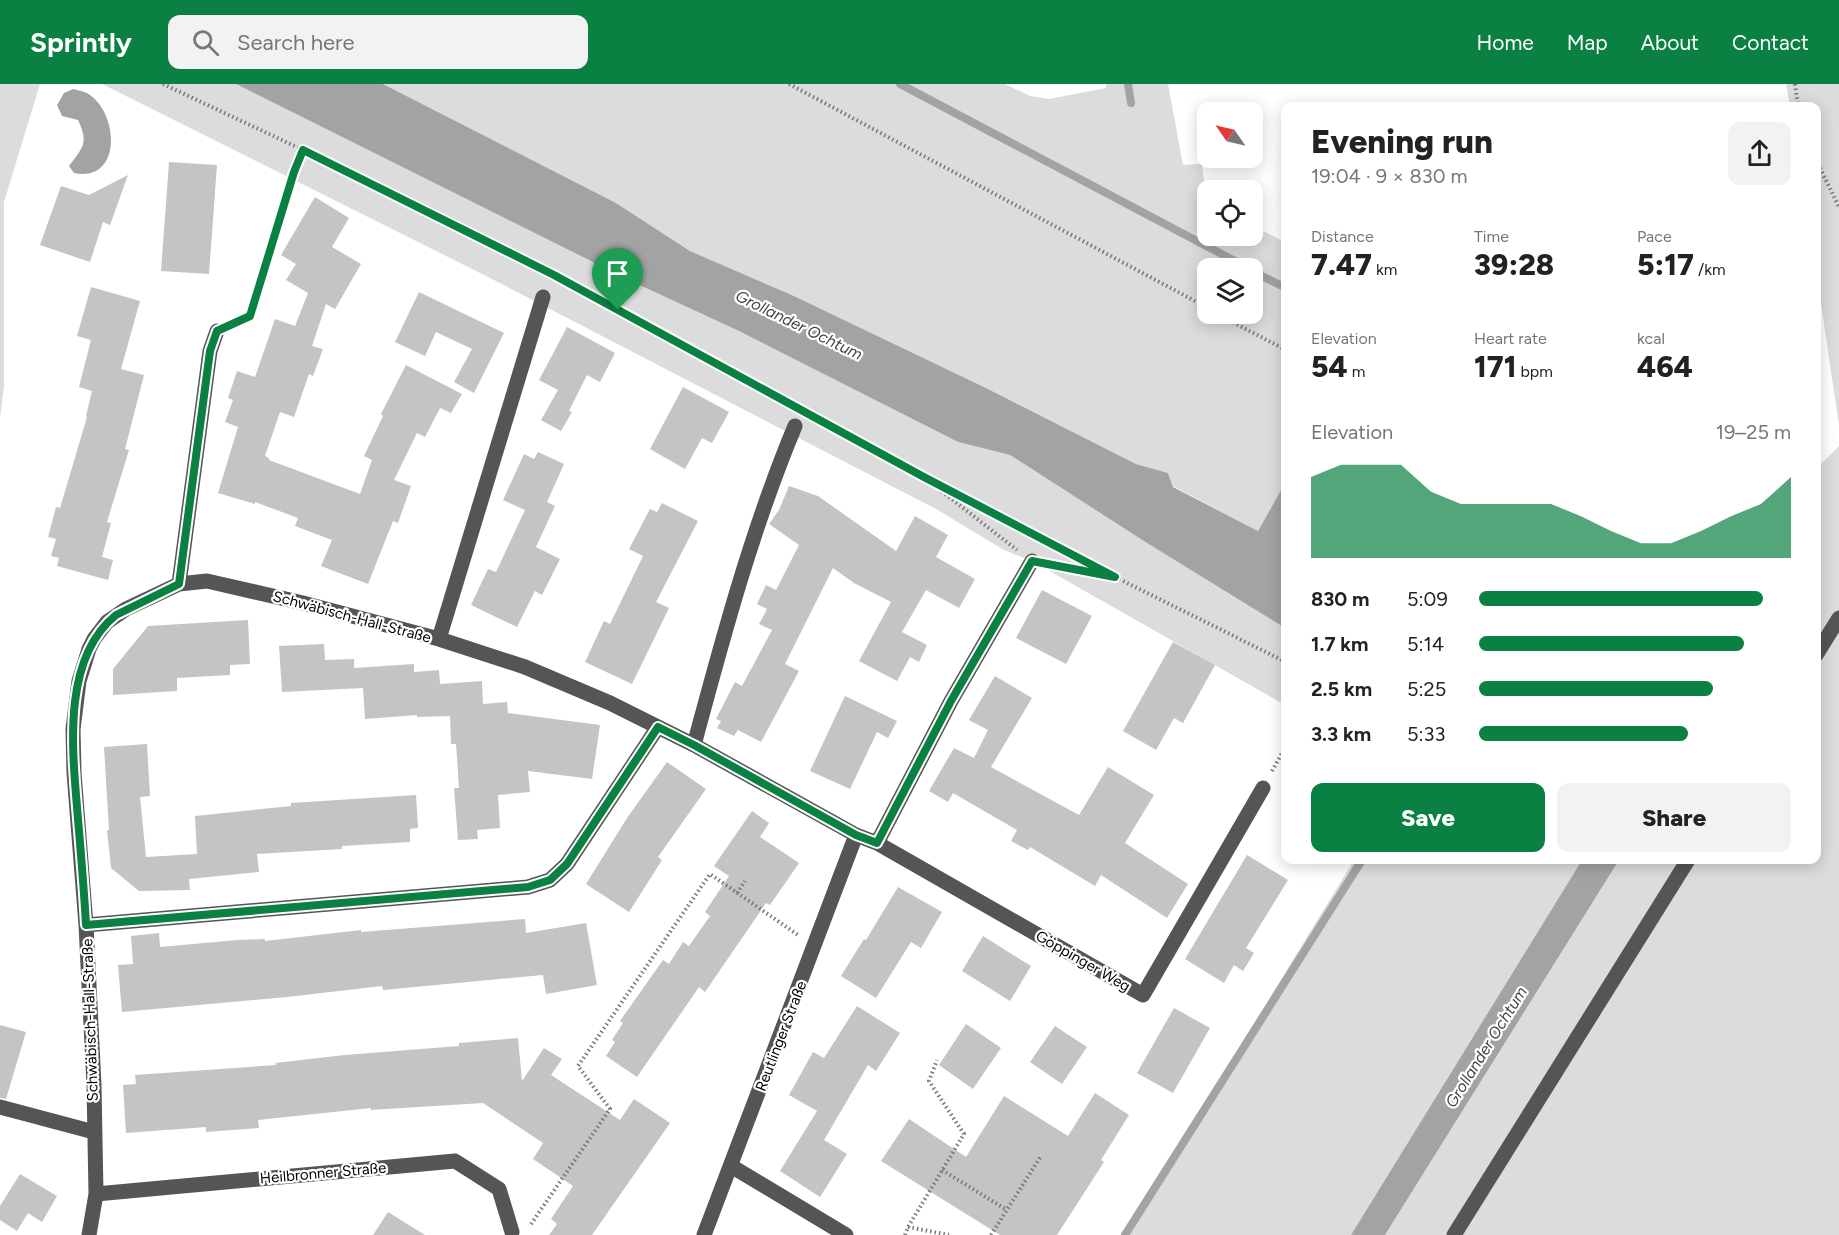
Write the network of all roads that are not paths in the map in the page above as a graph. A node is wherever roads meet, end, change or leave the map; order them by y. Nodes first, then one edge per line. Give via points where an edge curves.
1 (543, 297) dead end
2 (217, 331) road end
3 (795, 426) dead end
4 (1032, 561) road end
5 (179, 584) junction
6 (1839, 618) edge
7 (439, 639) junction
8 (1821, 647) edge
9 (658, 727) junction
10 (694, 745) junction
11 (1263, 788) road end
12 (856, 835) junction
13 (877, 843) junction
14 (1686, 864) edge
15 (86, 925) junction
16 (0, 1107) edge
17 (94, 1132) junction
18 (731, 1166) junction
19 (96, 1194) junction
20 (512, 1232) dead end
21 (89, 1235) edge
22 (704, 1235) edge
23 (846, 1235) edge
24 (1454, 1235) edge

1 - 7 street, Schwäbisch-Hall-Straße
2 - 5 street via 210,351
3 - 10 street via 751,540
4 - 13 street via 951,701
5 - 7 street, Schwäbisch-Hall-Straße via 207,581
5 - 15 street, Schwäbisch-Hall-Straße via 107,622 94,639 82,670 75,705 73,750
6 - 8 street
7 - 9 street, Schwäbisch-Hall-Straße via 525,668
9 - 10 street, Schwäbisch-Hall-Straße
9 - 15 street via 567,864 550,880 528,887
10 - 12 street, Schwäbisch-Hall-Straße
11 - 13 street, Göppinger Weg via 1143,995
12 - 13 street, Schwäbisch-Hall-Straße
12 - 18 street, Reutlinger Straße
14 - 24 street
15 - 17 street, Schwäbisch-Hall-Straße
16 - 17 street
17 - 19 street, Schwäbisch-Hall-Straße
18 - 22 street, Reutlinger Straße
18 - 23 street
19 - 20 street, Heilbronner Straße via 455,1161 499,1189
19 - 21 street, Schwäbisch-Hall-Straße

